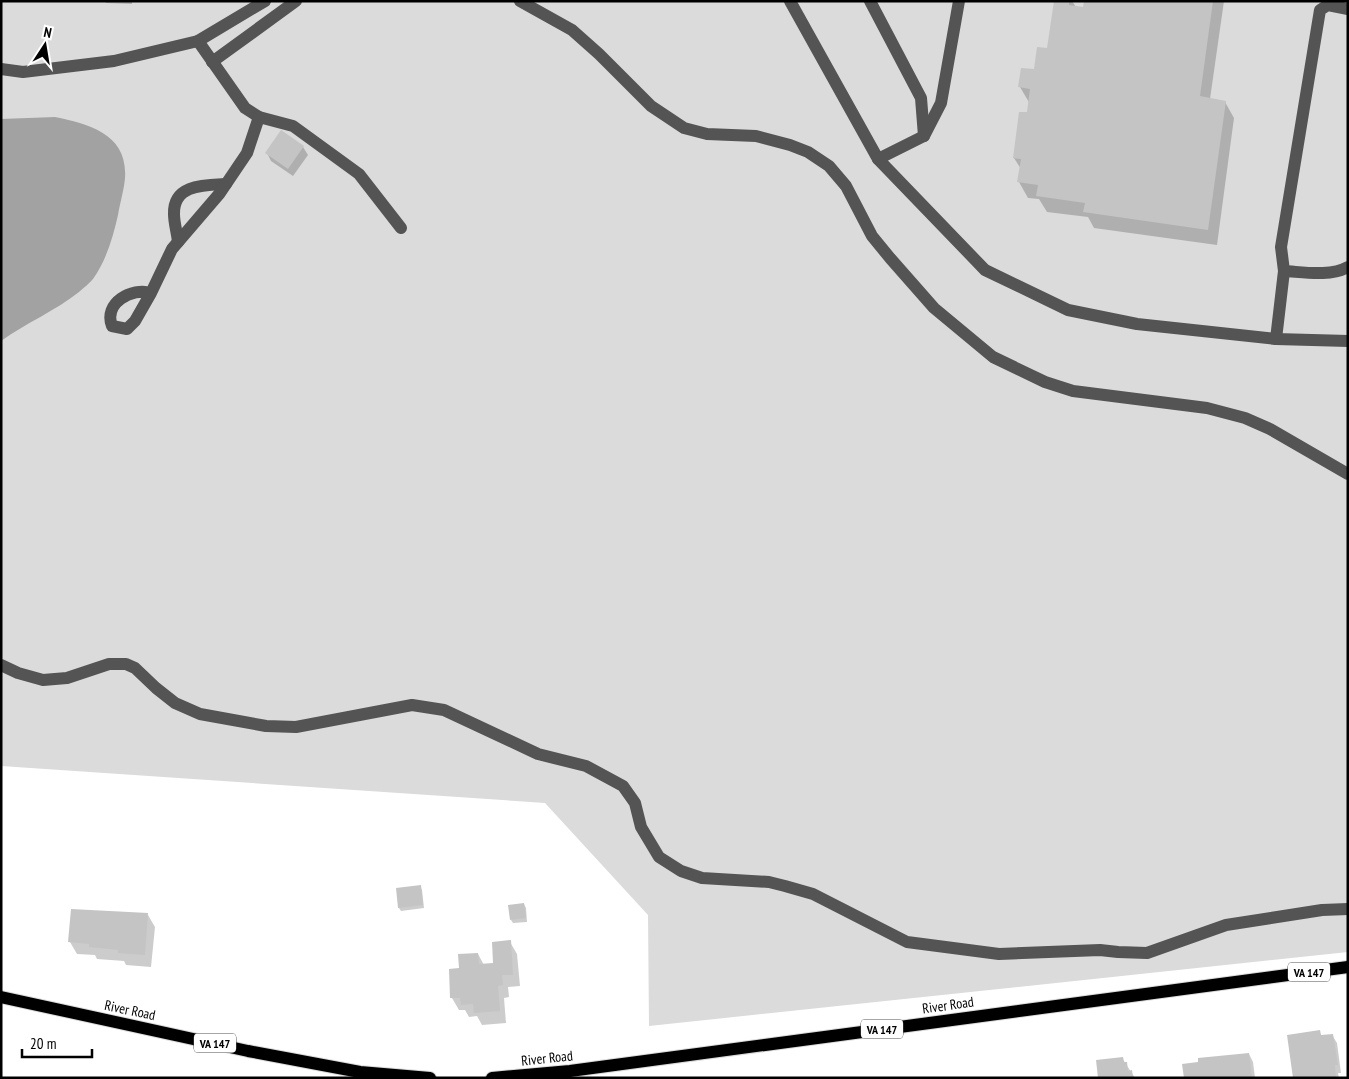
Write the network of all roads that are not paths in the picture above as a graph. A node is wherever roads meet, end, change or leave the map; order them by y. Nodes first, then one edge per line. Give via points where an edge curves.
1 (265, 1) edge
2 (296, 1) edge
3 (520, 1) edge
4 (790, 1) edge
5 (870, 1) edge
6 (959, 1) edge
7 (1348, 9) edge
8 (198, 41) junction
9 (212, 62) junction
10 (1, 69) edge
11 (259, 117) junction
12 (924, 136) junction
13 (878, 159) junction
14 (226, 184) junction
15 (401, 228) dead end
16 (178, 242) junction
17 (1348, 267) edge
18 (1284, 271) junction
19 (151, 293) dead end
20 (1276, 339) junction
21 (1348, 341) edge
22 (1348, 474) edge
23 (1, 665) edge
24 (1348, 909) edge
25 (1348, 967) edge
26 (1, 997) edge
27 (570, 1074) edge
28 (430, 1078) edge
29 (492, 1078) edge

1 - 8 lane
2 - 9 lane
3 - 22 lane via 572,30 651,106 684,128 707,134 764,138 808,152 829,166 846,186 872,236 890,258 934,308 993,356 1045,382 1073,391 1207,408 1245,418
4 - 13 lane
5 - 12 lane via 921,98
6 - 12 lane via 941,103
7 - 18 lane via 1328,5 1320,10 1280,247
8 - 9 lane
8 - 10 lane via 114,61 24,72
9 - 11 lane via 245,108
11 - 14 lane via 247,153
11 - 15 lane via 292,126 358,174
12 - 13 lane
13 - 20 lane via 985,270 1068,310 1137,324
14 - 16 lane
14 - 16 lane via 190,188 183,192 174,212
16 - 19 lane
17 - 18 lane via 1341,271 1310,273
18 - 20 lane
20 - 21 lane
23 - 24 lane via 43,680 67,678 109,664 126,664 175,703 200,714 266,726 296,727 412,705 444,710 538,754 586,766 623,786 635,803 640,827 659,857 681,871 702,878 769,882 812,894 908,942 999,954 1100,950 1147,953 1226,925
25 - 27 main road, River Road / VA 147
26 - 28 main road, River Road / VA 147 via 360,1072
27 - 29 main road, River Road / VA 147

